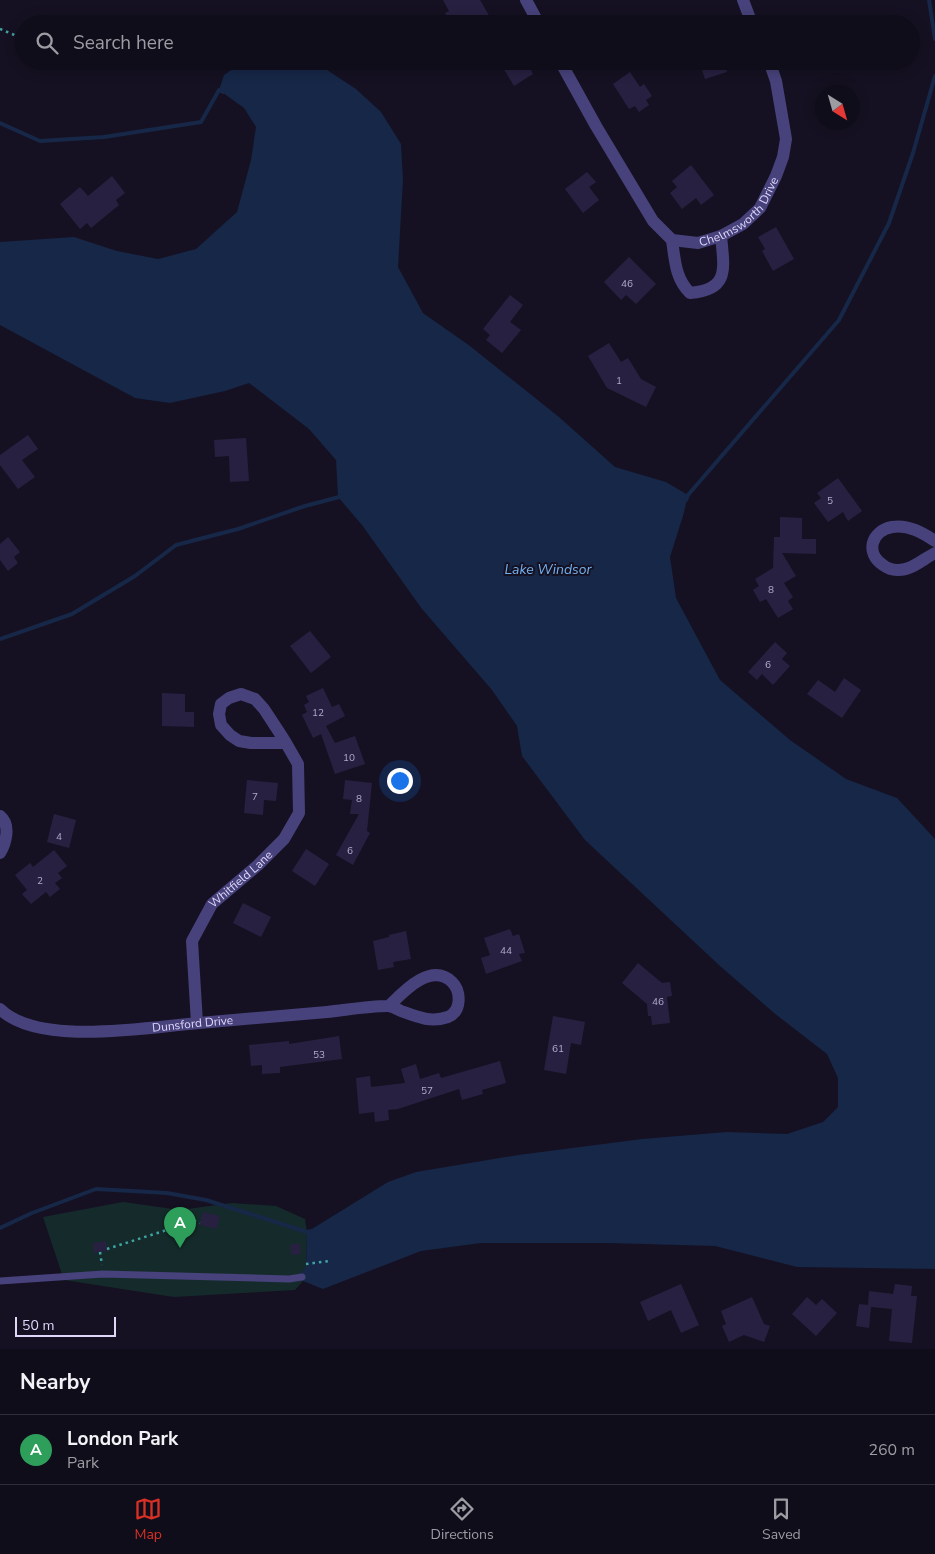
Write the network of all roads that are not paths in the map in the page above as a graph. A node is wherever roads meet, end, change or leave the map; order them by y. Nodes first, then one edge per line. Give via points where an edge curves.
1 (526, 0) edge
2 (743, 0) edge
3 (534, 15) edge
4 (749, 15) edge
5 (565, 70) edge
6 (772, 70) edge
7 (720, 236) junction
8 (672, 240) junction
9 (935, 541) edge
10 (935, 552) edge
11 (286, 743) junction
12 (0, 816) edge
13 (0, 853) edge
14 (389, 1006) junction
15 (0, 1009) edge
16 (197, 1023) junction
17 (302, 1277) dead end
18 (0, 1281) edge

1 - 3 street
2 - 4 street
5 - 8 street via 653,221
6 - 7 street, Chelmsworth Drive via 786,139 783,157 760,208 743,224
7 - 8 street, Chelmsworth Drive via 698,243
7 - 8 street via 724,270 721,280 702,292 690,293 683,286 678,276
9 - 10 street via 906,527 892,527 874,539 872,551 877,561 896,571 908,569
11 - 11 street, Whitfield Lane via 239,741 221,725 219,714 222,704 240,694 255,699
11 - 16 street, Whitfield Lane via 298,764 299,813 284,839 212,904 192,941
12 - 13 street via 7,830
14 - 14 street, Dunsford Drive via 422,1019 437,1020 451,1016 458,1007 460,996 457,987 449,980 430,975 415,982
14 - 16 street, Dunsford Drive
15 - 16 street, Dunsford Drive via 21,1023 64,1031 119,1032
17 - 18 lane via 103,1274

